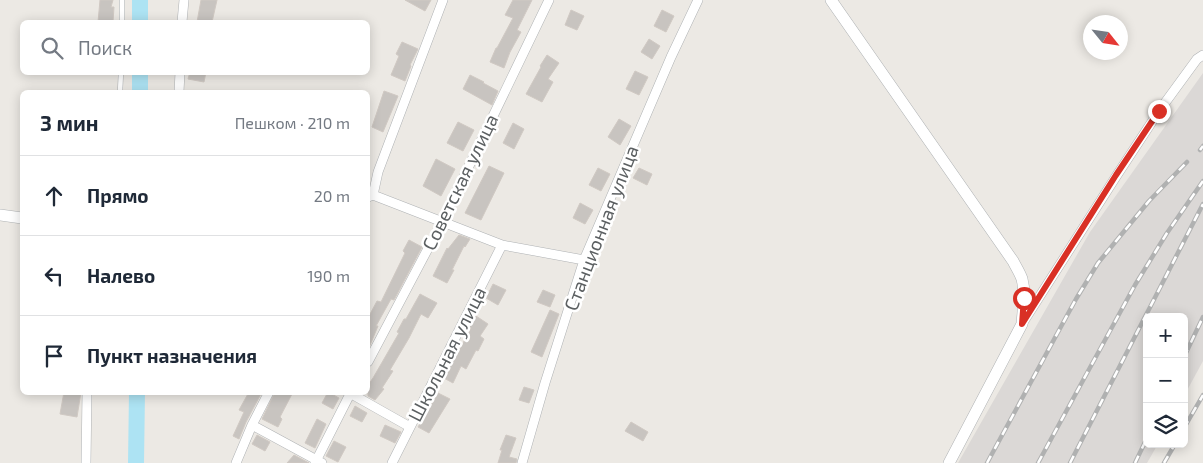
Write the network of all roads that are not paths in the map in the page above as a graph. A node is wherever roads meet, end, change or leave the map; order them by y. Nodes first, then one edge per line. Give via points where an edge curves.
1 (122, 0) edge
2 (184, 0) edge
3 (443, 0) edge
4 (549, 0) edge
5 (698, 0) edge
6 (831, 0) edge
7 (122, 20) edge
8 (182, 20) edge
9 (1203, 54) edge
10 (121, 75) edge
11 (180, 75) edge
12 (120, 90) edge
13 (181, 90) edge
14 (370, 192) edge
15 (370, 194) edge
16 (0, 215) edge
17 (20, 218) edge
18 (442, 222) junction
19 (502, 245) junction
20 (584, 260) junction
21 (1022, 324) junction
22 (370, 358) edge
23 (87, 395) edge
24 (267, 395) edge
25 (349, 395) edge
26 (354, 395) edge
27 (252, 425) junction
28 (410, 427) junction
29 (318, 462) edge
30 (86, 463) edge
31 (236, 463) edge
32 (392, 463) edge
33 (522, 463) edge
34 (949, 463) edge

1 - 7 lane
2 - 8 street
3 - 14 street
4 - 18 street, Советская улица
5 - 20 street, Станционная улица
6 - 21 street via 1013,261 1024,287
9 - 21 street via 1116,175
10 - 12 lane
11 - 13 street
15 - 18 street
16 - 17 street
18 - 19 street
18 - 22 street, Советская улица
19 - 20 street
19 - 28 street, Школьная улица
20 - 33 street, Станционная улица
21 - 34 street
23 - 30 street
24 - 27 street
25 - 29 street
26 - 28 street
27 - 29 street
27 - 31 street
28 - 32 street, Школьная улица

